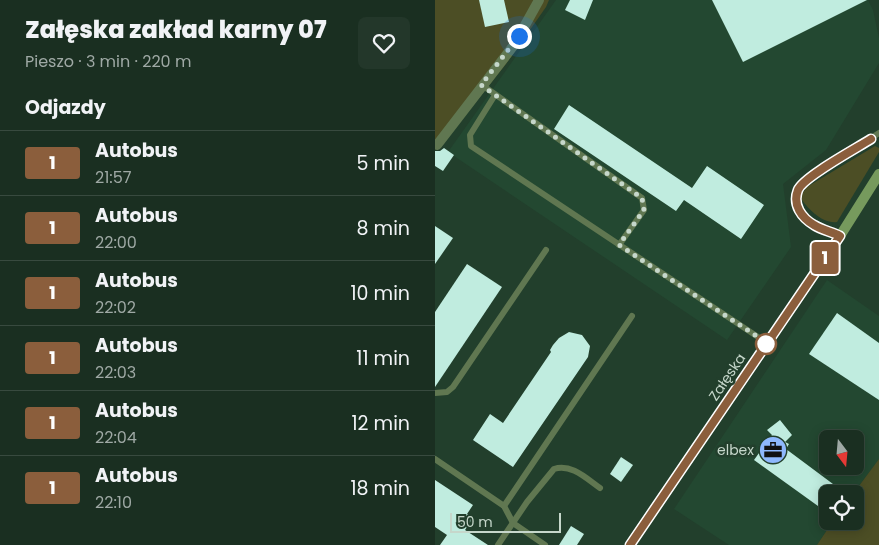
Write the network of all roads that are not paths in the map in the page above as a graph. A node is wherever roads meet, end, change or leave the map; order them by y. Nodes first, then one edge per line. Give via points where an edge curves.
1 (539, 0) edge
2 (481, 85) junction
3 (495, 95) junction
4 (879, 133) edge
5 (436, 146) edge
6 (879, 174) edge
7 (840, 236) junction
8 (619, 245) junction
9 (546, 250) dead end
10 (632, 316) dead end
11 (767, 343) junction
12 (435, 393) edge
13 (435, 459) edge
14 (600, 488) dead end
15 (504, 506) junction
16 (513, 523) junction
17 (498, 545) edge
18 (545, 545) edge
19 (630, 545) edge

1 - 2 street via 514,45
2 - 3 lane
2 - 5 street
3 - 8 lane via 642,198 644,210
3 - 8 lane via 470,134 471,146
4 - 7 lane via 811,177 798,190 798,211 814,225
6 - 7 street, Załęska
7 - 11 street, Załęska
8 - 11 lane
9 - 12 lane via 453,387 447,392
10 - 15 lane
11 - 19 street, Załęska
13 - 15 lane
14 - 16 lane via 574,470 554,469
15 - 16 lane
16 - 17 lane
16 - 18 lane

